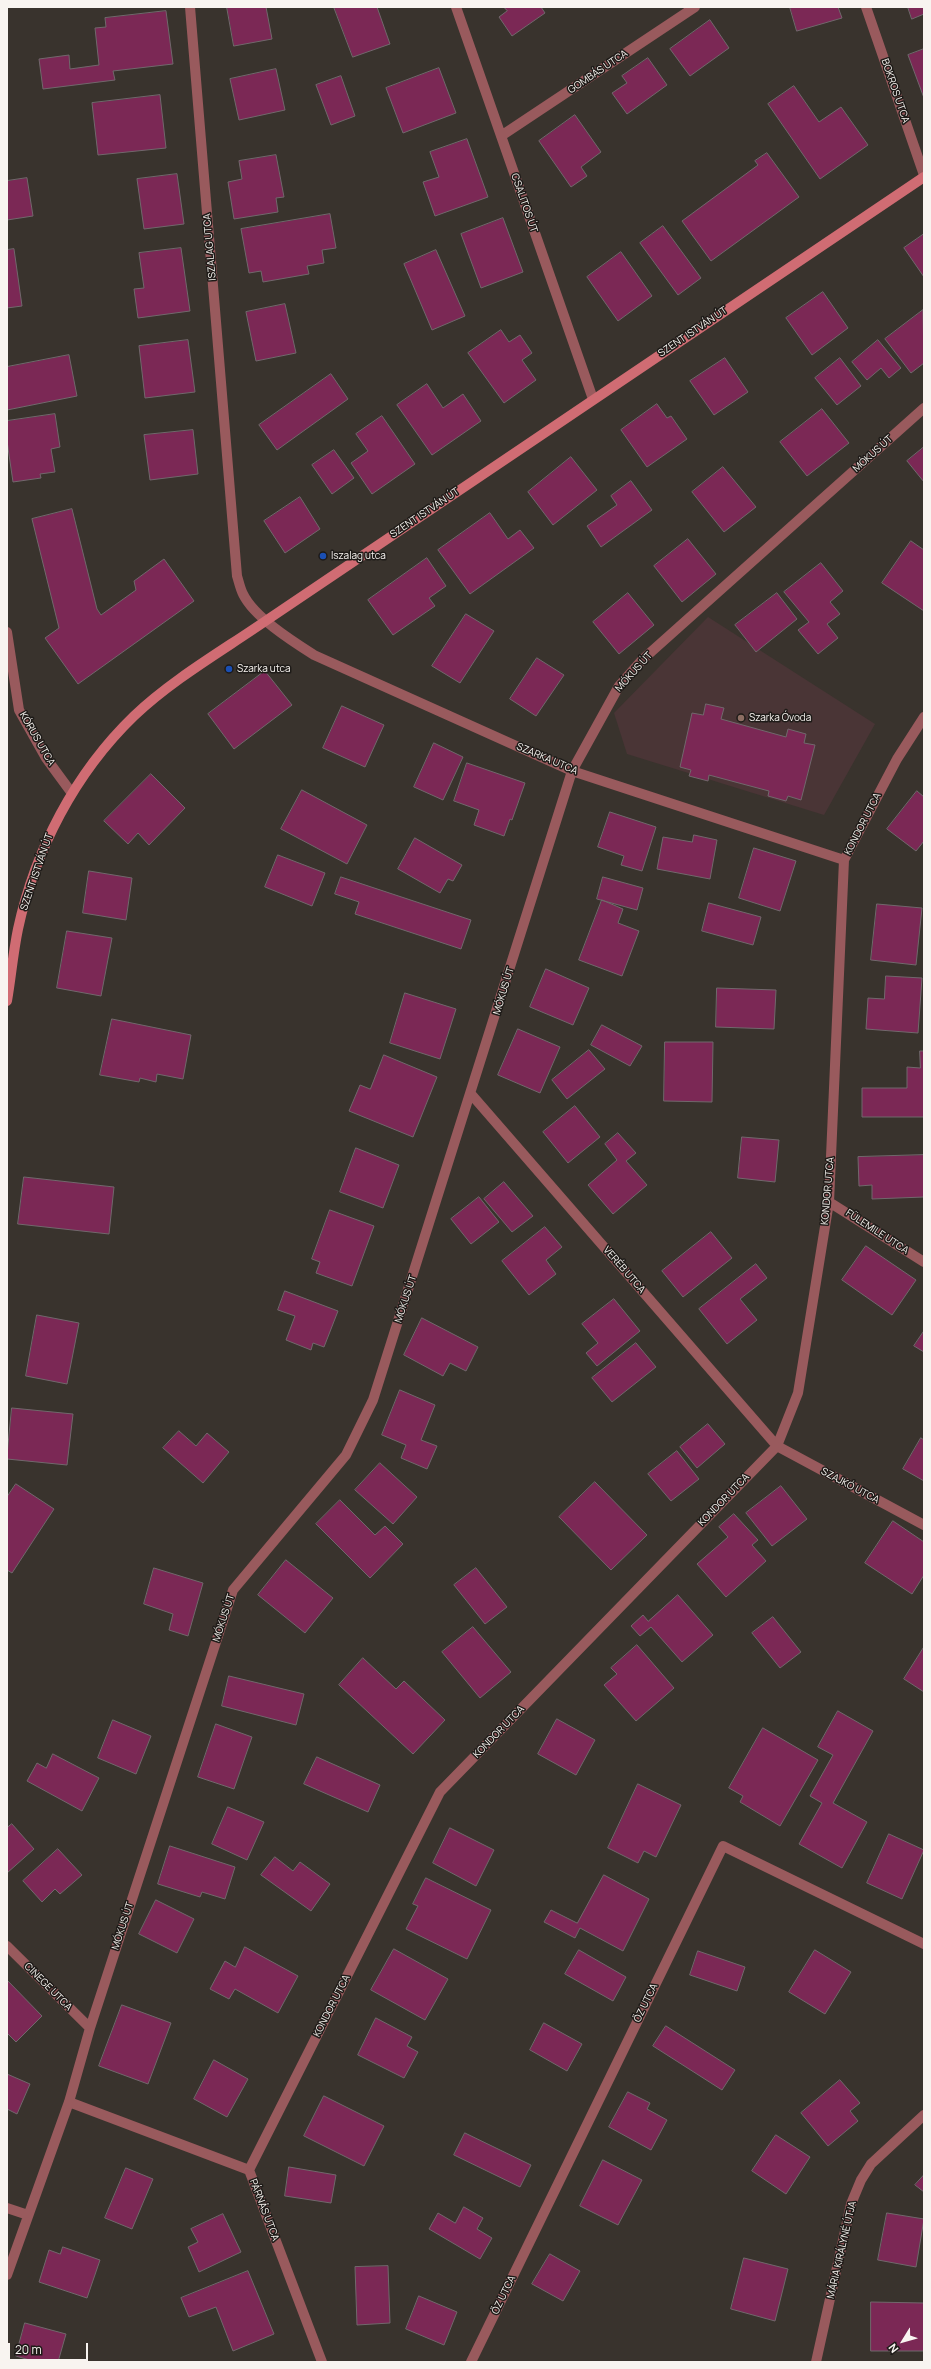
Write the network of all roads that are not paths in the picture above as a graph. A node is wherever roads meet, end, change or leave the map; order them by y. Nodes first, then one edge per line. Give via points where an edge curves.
1 (190, 7) edge
2 (456, 7) edge
3 (695, 7) edge
4 (866, 7) edge
5 (501, 136) junction
6 (924, 176) edge
7 (593, 399) junction
8 (924, 408) edge
9 (267, 620) junction
10 (7, 632) edge
11 (924, 717) edge
12 (572, 771) junction
13 (71, 792) junction
14 (844, 860) junction
15 (7, 1001) edge
16 (471, 1094) junction
17 (829, 1202) junction
18 (924, 1262) edge
19 (777, 1446) junction
20 (924, 1525) edge
21 (924, 1944) edge
22 (7, 1946) edge
23 (90, 2028) junction
24 (70, 2102) junction
25 (924, 2115) edge
26 (249, 2170) junction
27 (7, 2208) edge
28 (28, 2215) junction
29 (7, 2274) edge
30 (322, 2362) edge
31 (471, 2362) edge
32 (816, 2362) edge

1 - 9 street, ISZALAG UTCA via 237,576 243,595
2 - 5 street, CSALITOS ÚT
3 - 5 street, GOMBÁS UTCA
4 - 6 street, BOKROS UTCA
5 - 7 street, CSALITOS ÚT
6 - 7 street, SZENT ISTVÁN ÚT
7 - 9 street, SZENT ISTVÁN ÚT
8 - 12 street, MÓKUS ÚT via 642,660 619,686
9 - 12 street, SZARKA UTCA via 314,655
9 - 13 street, SZENT ISTVÁN ÚT via 166,690 134,716 103,750
10 - 13 street, KÓRUS UTCA via 19,710 46,758
11 - 14 street, KONDOR UTCA via 897,759
12 - 14 street, SZARKA UTCA
12 - 16 street, MÓKUS ÚT
13 - 15 street, SZENT ISTVÁN ÚT via 47,840 33,880 18,929
14 - 17 street, KONDOR UTCA
16 - 19 street, VERÉB UTCA
16 - 23 street, MÓKUS ÚT via 373,1400 346,1455 233,1590
17 - 18 street, FÜLEMILE UTCA
17 - 19 street, KONDOR UTCA via 798,1393
19 - 20 street, SZAJKÓ UTCA
19 - 26 street, KONDOR UTCA via 440,1792
21 - 31 street, ŐZ UTCA via 723,1846
22 - 23 street, CINEGE UTCA
23 - 24 street, MÓKUS ÚT
24 - 26 street, PÁRNÁS UTCA
24 - 28 street, MÓKUS ÚT
25 - 32 street, MÁRIA KIRÁLYNÉ ÚTJA via 871,2164 861,2180 851,2204
26 - 30 street, PÁRNÁS UTCA
27 - 28 street
28 - 29 street, MÓKUS ÚT

